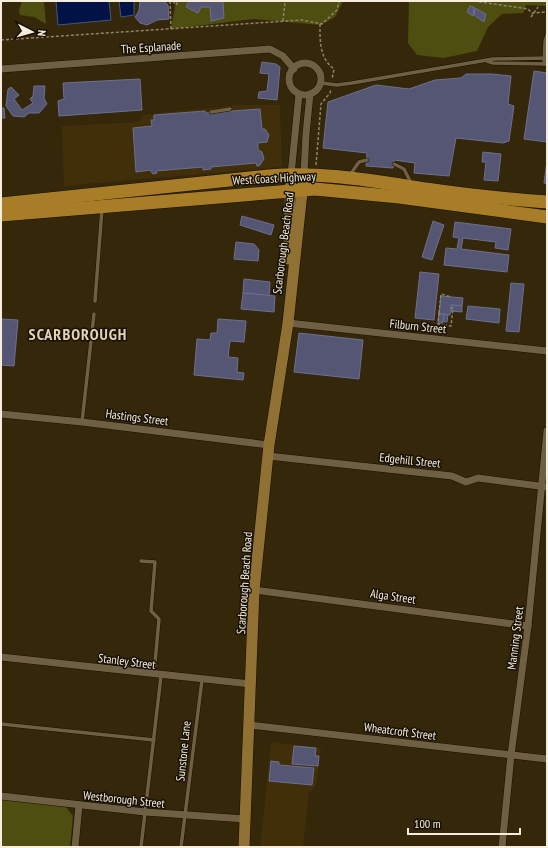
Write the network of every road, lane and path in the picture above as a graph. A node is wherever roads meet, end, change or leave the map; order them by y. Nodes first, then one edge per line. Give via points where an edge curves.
1 (170, 1) edge
2 (174, 1) edge
3 (178, 1) edge
4 (285, 1) edge
5 (339, 1) edge
6 (474, 1) edge
7 (538, 7) dead end
8 (547, 12) edge
9 (532, 13) junction
10 (531, 17) dead end
11 (283, 21) junction
12 (320, 24) junction
13 (171, 29) junction
14 (547, 35) edge
15 (1, 40) edge
16 (546, 58) edge
17 (487, 61) junction
18 (546, 64) edge
19 (1, 69) edge
20 (294, 69) junction
21 (321, 83) junction
22 (332, 84) junction
23 (299, 94) junction
24 (310, 94) junction
25 (230, 109) dead end
26 (211, 112) dead end
27 (367, 160) dead end
28 (394, 164) dead end
29 (316, 167) dead end
30 (298, 174) junction
31 (348, 178) junction
32 (412, 187) junction
33 (296, 190) junction
34 (547, 202) edge
35 (1, 204) edge
36 (102, 206) junction
37 (1, 215) edge
38 (547, 216) edge
39 (451, 297) dead end
40 (95, 301) dead end
41 (451, 308) dead end
42 (94, 314) dead end
43 (288, 323) junction
44 (440, 324) dead end
45 (439, 331) dead end
46 (547, 351) edge
47 (1, 414) edge
48 (82, 422) junction
49 (547, 431) edge
50 (269, 450) junction
51 (544, 486) edge
52 (141, 560) dead end
53 (254, 590) junction
54 (528, 626) junction
55 (1, 657) edge
56 (157, 675) junction
57 (202, 680) junction
58 (252, 684) junction
59 (1, 724) edge
60 (250, 725) junction
61 (154, 740) junction
62 (511, 755) junction
63 (547, 759) edge
64 (1, 796) edge
65 (79, 805) junction
66 (145, 812) junction
67 (185, 816) junction
68 (245, 819) junction
69 (75, 847) edge
70 (141, 847) edge
71 (182, 847) edge
72 (244, 847) edge
73 (502, 847) edge

1 - 13 path
2 - 3 path via 176,5
4 - 11 path
5 - 12 path via 337,10
6 - 9 path via 528,9
7 - 9 path
8 - 9 path
9 - 10 path
11 - 12 path via 302,20
11 - 13 path
12 - 22 path via 320,41 324,57 334,69
13 - 15 path
14 - 16 lane
16 - 17 lane via 503,58
16 - 18 lane
17 - 18 lane
17 - 22 lane
19 - 20 street, The Esplanade via 270,49 283,56
20 - 21 street via 302,64 310,64 320,74
20 - 23 street via 290,75 290,83
21 - 22 lane
21 - 24 street via 317,90
22 - 29 path via 330,93 321,104
23 - 24 street
23 - 30 street, Scarborough Beach Road
24 - 30 street, Scarborough Beach Road
25 - 26 lane
27 - 31 lane via 359,162
28 - 32 lane via 404,169
30 - 31 highway, West Coast Highway
30 - 33 main road, Scarborough Beach Road
30 - 35 highway, West Coast Highway
31 - 32 highway, West Coast Highway
32 - 34 highway, West Coast Highway
33 - 36 highway, West Coast Highway
33 - 38 highway, West Coast Highway via 319,189 399,197
33 - 43 main road, Scarborough Beach Road
36 - 37 highway, West Coast Highway
36 - 40 lane
39 - 44 path via 441,294
41 - 45 path via 450,326 444,325 443,331
42 - 48 lane
43 - 46 street, Filburn Street
43 - 50 main road, Scarborough Beach Road
47 - 48 street, Hastings Street
48 - 50 street, Hastings Street
49 - 51 street, Manning Street
50 - 51 street, Edgehill Street via 452,476 466,482 478,478
50 - 53 main road, Scarborough Beach Road
51 - 54 street, Manning Street
52 - 56 lane via 155,562 151,611 159,619
53 - 54 street, Alga Street
53 - 58 main road, Scarborough Beach Road
54 - 62 street, Manning Street
55 - 56 street, Stanley Street
56 - 57 street, Stanley Street
56 - 61 lane
57 - 58 street, Stanley Street
57 - 67 lane, Sunstone Lane
58 - 60 main road, Scarborough Beach Road
59 - 61 lane
60 - 62 street, Wheatcroft Street
60 - 68 main road, Scarborough Beach Road
61 - 66 lane
62 - 63 street, Wheatcroft Street
62 - 73 street, Manning Street
64 - 65 street, Westborough Street
65 - 66 street, Westborough Street
65 - 69 street
66 - 67 street, Westborough Street
66 - 70 lane
67 - 68 street, Westborough Street
67 - 71 lane, Sunstone Lane
68 - 72 main road, Scarborough Beach Road

